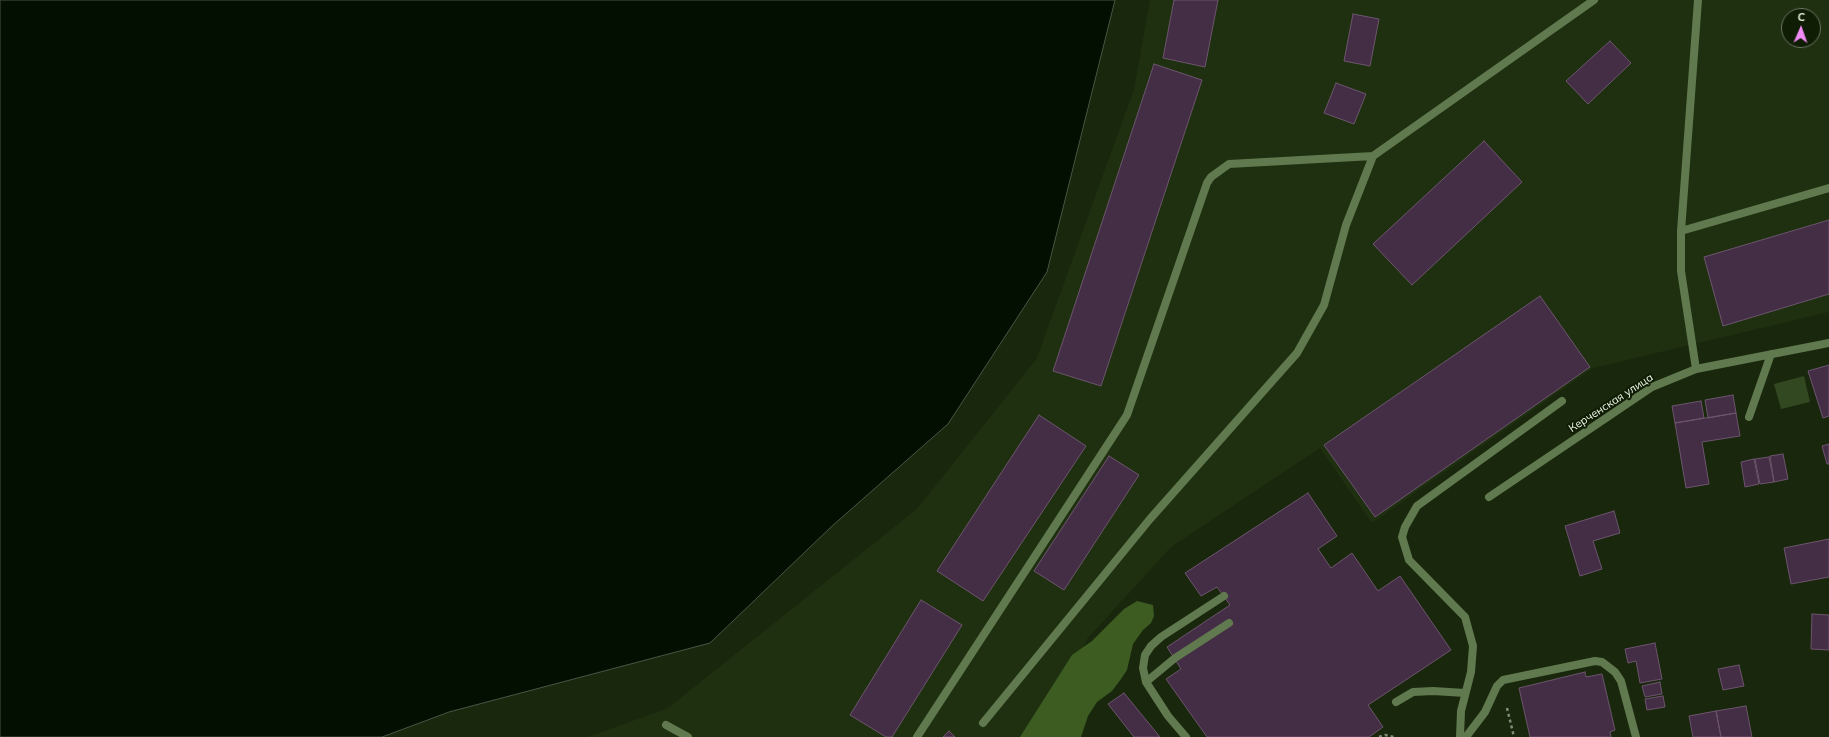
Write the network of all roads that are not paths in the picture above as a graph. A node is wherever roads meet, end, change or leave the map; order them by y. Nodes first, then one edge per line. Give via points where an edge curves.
1 (1594, 0) edge
2 (1698, 0) edge
3 (1373, 156) junction
4 (1829, 188) edge
5 (1681, 231) junction
6 (1829, 343) edge
7 (1771, 354) junction
8 (1696, 369) junction
9 (1562, 401) dead end
10 (1749, 417) dead end
11 (1489, 497) dead end
12 (1224, 596) dead end
13 (1229, 623) dead end
14 (1146, 682) junction
15 (1465, 693) junction
16 (1396, 702) dead end
17 (983, 723) dead end
18 (666, 725) dead end
19 (688, 737) edge
20 (917, 737) edge
21 (1186, 737) edge
22 (1460, 737) edge
23 (1466, 737) edge
24 (1636, 737) edge

1 - 3 lane
2 - 5 lane
3 - 17 lane via 1346,225 1324,305 1297,353 1150,519
3 - 20 lane via 1229,164 1211,177 1127,415
4 - 5 lane
5 - 8 lane via 1681,271
6 - 7 lane, Керченская улица
7 - 8 lane, Керченская улица
7 - 10 lane
8 - 11 lane, Керченская улица via 1652,387
9 - 15 lane via 1417,506 1404,527 1402,537 1409,560 1465,617 1474,646
12 - 14 lane via 1151,646 1145,655 1143,668
13 - 14 lane via 1175,658
14 - 21 lane via 1168,716
15 - 16 lane via 1413,692
15 - 22 lane
18 - 19 lane
23 - 24 lane via 1485,712 1497,686 1503,680 1596,661 1602,662 1615,672 1621,681

